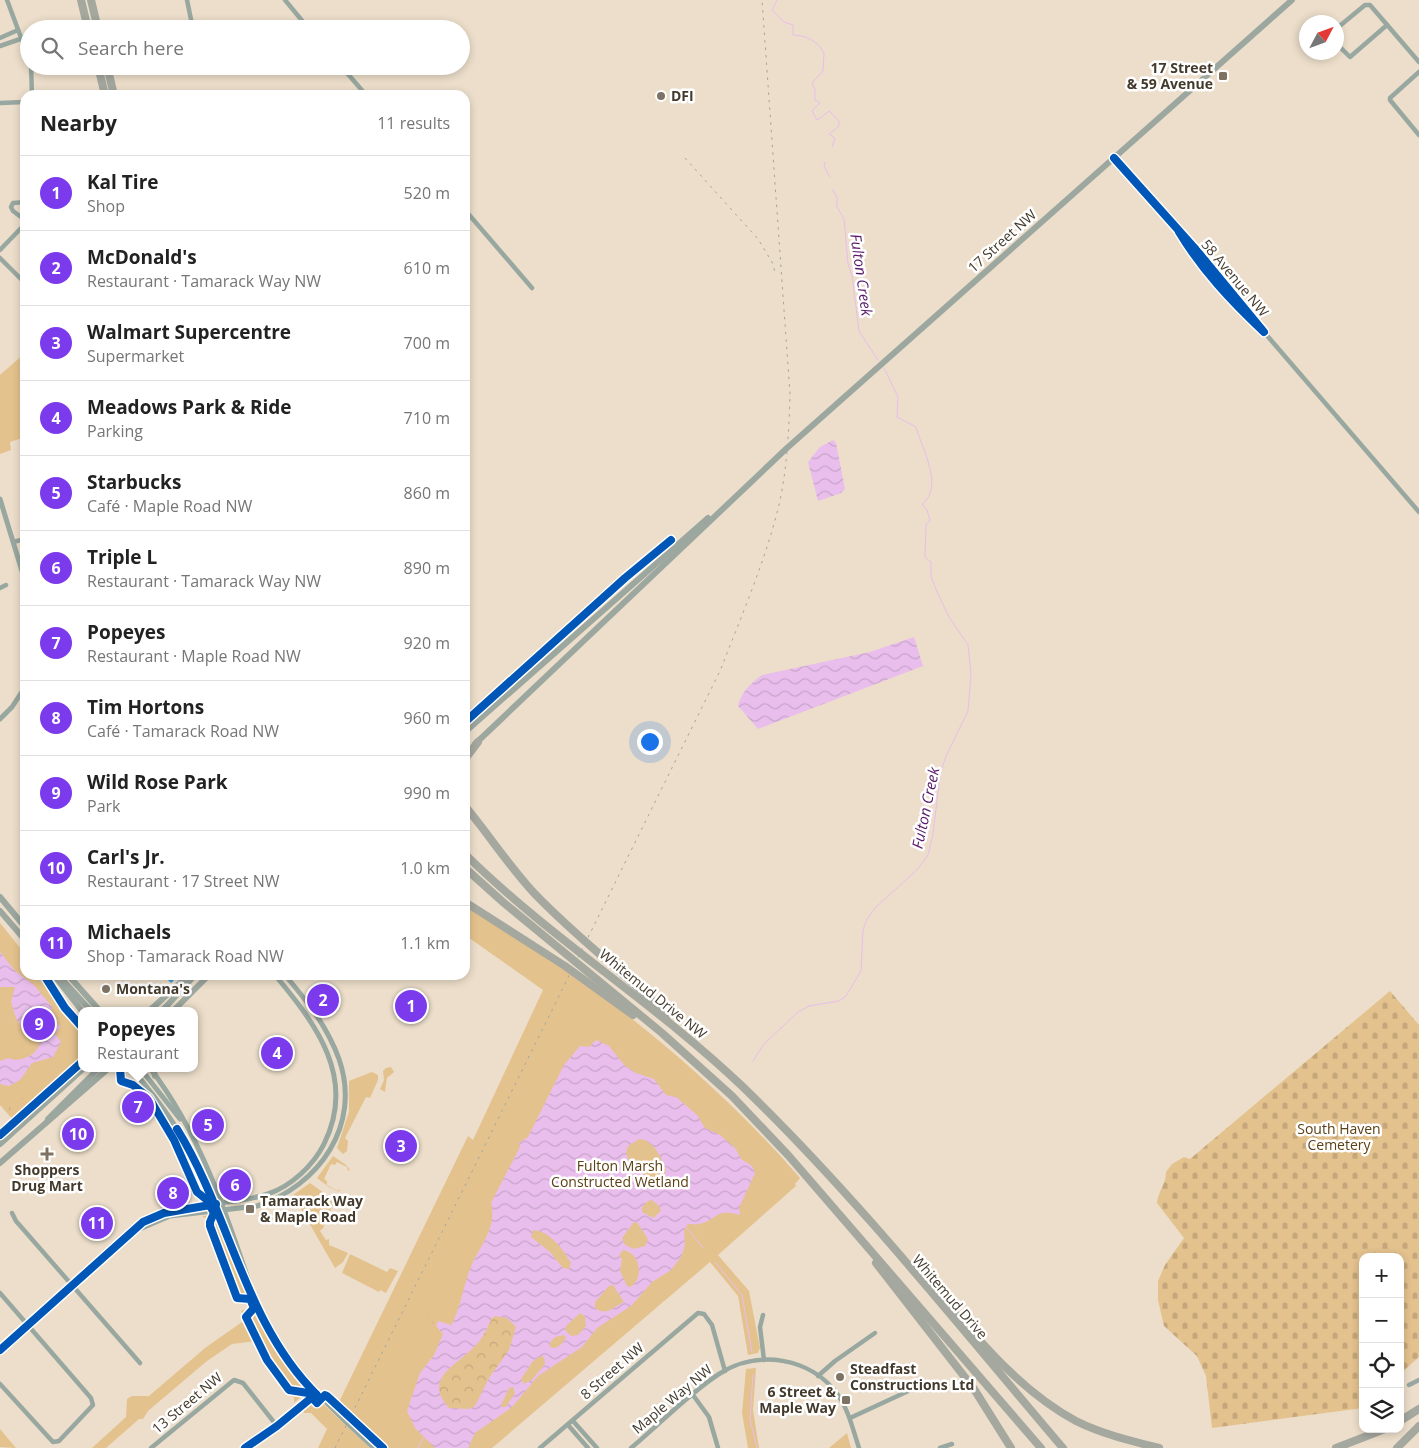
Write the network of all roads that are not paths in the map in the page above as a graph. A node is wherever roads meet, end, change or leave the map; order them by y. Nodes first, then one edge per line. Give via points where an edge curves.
1 (7, 0) edge
2 (81, 0) edge
3 (91, 0) edge
4 (187, 0) edge
5 (284, 0) edge
6 (1292, 0) edge
7 (86, 20) edge
8 (96, 20) edge
9 (191, 20) edge
10 (302, 20) edge
11 (1344, 23) edge
12 (1387, 25) junction
13 (18, 30) junction
14 (20, 34) edge
15 (0, 38) edge
16 (20, 40) edge
17 (0, 46) edge
18 (1344, 52) edge
19 (1419, 62) edge
20 (1419, 72) edge
21 (31, 75) edge
22 (100, 75) edge
23 (109, 75) edge
24 (349, 75) edge
25 (32, 90) edge
26 (104, 90) edge
27 (113, 90) edge
28 (362, 90) edge
29 (20, 102) edge
30 (0, 103) edge
31 (1419, 135) edge
32 (1114, 158) junction
33 (20, 202) edge
34 (20, 216) edge
35 (470, 216) edge
36 (20, 229) edge
37 (0, 250) edge
38 (0, 258) edge
39 (20, 279) edge
40 (532, 288) dead end
41 (731, 500) junction
42 (0, 501) edge
43 (1419, 512) edge
44 (20, 540) edge
45 (13, 542) junction
46 (20, 565) edge
47 (6, 585) dead end
48 (0, 588) edge
49 (20, 695) edge
50 (0, 719) edge
51 (470, 728) edge
52 (478, 742) junction
53 (470, 749) edge
54 (470, 752) edge
55 (470, 811) edge
56 (470, 859) edge
57 (470, 872) edge
58 (0, 897) edge
59 (470, 905) edge
60 (0, 911) edge
61 (20, 920) edge
62 (20, 934) edge
63 (58, 980) edge
64 (64, 980) edge
65 (72, 980) edge
66 (183, 980) edge
67 (190, 980) edge
68 (204, 980) edge
69 (278, 980) edge
70 (289, 980) edge
71 (158, 1002) junction
72 (79, 1007) edge
73 (94, 1007) edge
74 (95, 1007) edge
75 (150, 1007) edge
76 (153, 1007) edge
77 (166, 1007) edge
78 (176, 1007) edge
79 (704, 1052) junction
80 (694, 1060) junction
81 (80, 1072) edge
82 (94, 1072) edge
83 (105, 1072) edge
84 (134, 1072) edge
85 (143, 1072) edge
86 (154, 1072) edge
87 (156, 1076) joint
88 (44, 1126) junction
89 (192, 1136) junction
90 (0, 1144) edge
91 (0, 1164) edge
92 (816, 1164) joint
93 (816, 1187) junction
94 (220, 1207) junction
95 (12, 1213) dead end
96 (863, 1214) junction
97 (71, 1285) junction
98 (0, 1293) edge
99 (763, 1315) dead end
100 (27, 1324) junction
101 (875, 1333) dead end
102 (0, 1350) edge
103 (764, 1360) junction
104 (140, 1363) dead end
105 (725, 1371) junction
106 (818, 1376) junction
107 (1419, 1380) edge
108 (0, 1384) edge
109 (1409, 1385) dead end
110 (917, 1387) dead end
111 (316, 1394) junction
112 (693, 1395) junction
113 (1419, 1409) edge
114 (850, 1418) junction
115 (1404, 1418) edge
116 (573, 1421) junction
117 (568, 1425) junction
118 (277, 1426) junction
119 (1419, 1426) edge
120 (1375, 1433) edge
121 (952, 1444) dead end
122 (151, 1448) edge
123 (245, 1448) edge
124 (374, 1448) edge
125 (540, 1448) edge
126 (588, 1448) edge
127 (597, 1448) edge
128 (631, 1448) edge
129 (718, 1448) edge
130 (858, 1448) edge
131 (940, 1448) edge
132 (1012, 1448) edge
133 (1041, 1448) edge
134 (1064, 1448) edge
135 (1159, 1448) edge
136 (1336, 1448) edge
137 (1397, 1448) edge

1 - 13 street
2 - 7 highway
3 - 8 highway
4 - 9 street
5 - 10 street
6 - 32 main road, 17 Street NW
11 - 12 street via 1367,4
12 - 18 street via 1354,55
12 - 19 street
13 - 14 street
13 - 15 street
16 - 17 street
20 - 31 street via 1390,100
21 - 25 street
22 - 26 highway
23 - 27 highway
24 - 28 street
29 - 30 street
32 - 41 main road, 17 Street NW
32 - 43 street, 58 Avenue NW via 1179,232 1230,300 1264,332
33 - 34 street via 13,203 11,207
35 - 40 street
36 - 37 street
38 - 39 street
41 - 51 main road, 17 Street NW
41 - 52 main road, 17 Street NW
42 - 45 street
44 - 45 street
45 - 46 street
47 - 48 street
49 - 50 street
52 - 53 main road, 17 Street NW
52 - 54 highway
55 - 79 highway via 519,876
56 - 79 highway, Whitemud Drive NW via 511,897
57 - 80 highway, Whitemud Drive NW
58 - 61 main road
59 - 80 highway via 565,966
60 - 62 main road
63 - 72 main road
64 - 73 main road
65 - 74 main road
66 - 71 main road
67 - 77 main road
68 - 78 main road
69 - 94 street via 310,1019 326,1051 336,1083 334,1120 316,1158 286,1186
70 - 94 street via 324,1027 339,1061 345,1094 341,1123 324,1160 297,1187 257,1206
71 - 75 main road
71 - 76 main road
79 - 92 highway, Whitemud Drive NW
80 - 93 highway, Whitemud Drive NW via 747,1111
81 - 90 main road
82 - 88 main road via 51,1114
83 - 88 main road
84 - 94 street via 181,1136
85 - 89 street
86 - 87 main road
87 - 89 street via 177,1106
88 - 91 main road
89 - 94 street
92 - 96 highway, Whitemud Drive
93 - 132 highway via 974,1390
93 - 133 highway
94 - 97 street via 164,1213 143,1222
94 - 111 street via 256,1302 291,1364
95 - 97 street
96 - 134 highway, Whitemud Drive
96 - 135 highway via 1028,1388 1089,1427
97 - 100 street
97 - 104 street
98 - 100 street
99 - 103 street via 760,1327
100 - 102 street
100 - 108 street via 93,1403 59,1441 53,1442
101 - 106 street via 835,1360
103 - 105 street, Maple Way NW
103 - 106 street, Maple Way NW via 796,1364
105 - 112 street, Maple Way NW
105 - 116 street, 8 Street NW via 710,1321 699,1312
106 - 114 street, Maple Way NW via 838,1395
107 - 109 street
110 - 114 street
111 - 118 street
111 - 124 street
112 - 128 street, Maple Way NW
112 - 129 street via 709,1417
113 - 115 highway
114 - 130 street, Maple Way NW
116 - 117 street, 8 Street NW
116 - 127 street
117 - 125 street, 8 Street NW
117 - 126 street
118 - 122 street, 13 Street NW via 239,1380 232,1380
118 - 123 street
119 - 137 highway
120 - 136 highway
121 - 131 street

